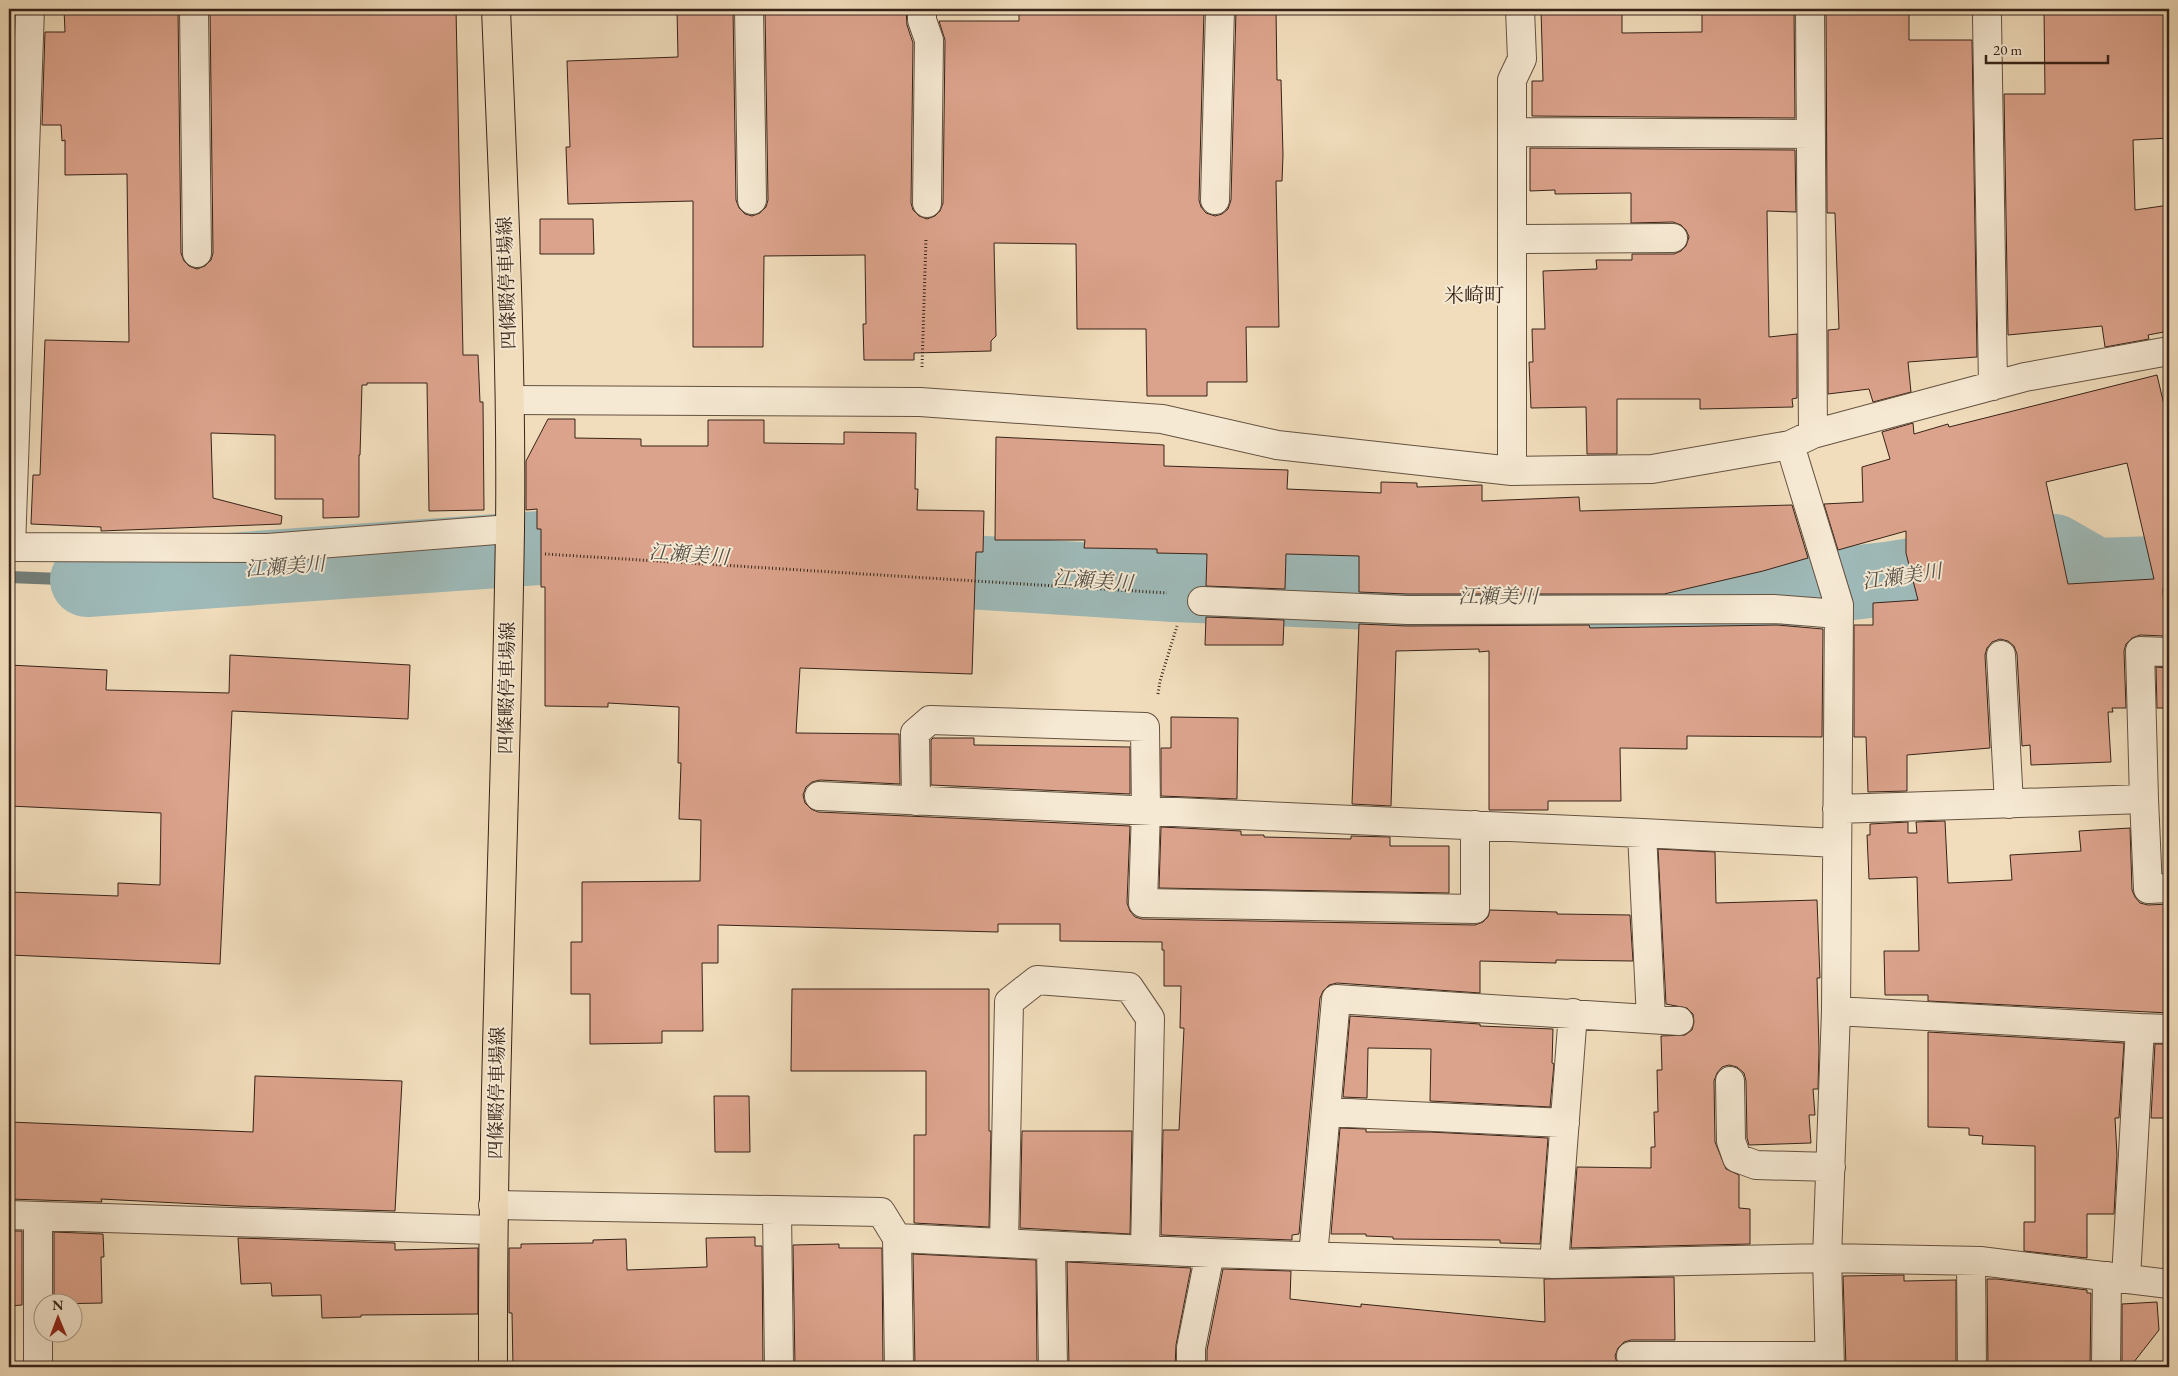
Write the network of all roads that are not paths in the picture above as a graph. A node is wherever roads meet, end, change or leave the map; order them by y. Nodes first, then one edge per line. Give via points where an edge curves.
1 (30, 9) edge
2 (194, 9) edge
3 (496, 9) edge
4 (748, 9) edge
5 (922, 9) edge
6 (1220, 9) edge
7 (1520, 9) edge
8 (1810, 9) edge
9 (1987, 17) dead end
10 (1512, 132) junction
11 (1811, 134) junction
12 (752, 200) dead end
13 (1215, 200) dead end
14 (927, 203) road end
15 (1673, 238) dead end
16 (1512, 239) junction
17 (197, 253) dead end
18 (2169, 351) edge
19 (1993, 386) junction
20 (510, 400) junction
21 (1801, 440) junction
22 (1512, 471) junction
23 (10, 547) edge
24 (510, 552) junction
25 (1835, 596) junction
26 (1202, 601) dead end
27 (2169, 652) edge
28 (2001, 655) dead end
29 (819, 796) dead end
30 (2144, 799) junction
31 (916, 801) junction
32 (2009, 804) junction
33 (1837, 809) junction
34 (1146, 810) junction
35 (1475, 825) junction
36 (1642, 832) junction
37 (1836, 844) junction
38 (2169, 888) edge
39 (1836, 1011) junction
40 (1573, 1013) junction
41 (1651, 1019) junction
42 (1679, 1021) dead end
43 (2140, 1028) junction
44 (2169, 1029) edge
45 (1730, 1081) dead end
46 (1326, 1112) junction
47 (1565, 1123) junction
48 (1831, 1167) junction
49 (777, 1210) junction
50 (9, 1215) edge
51 (38, 1216) junction
52 (493, 1218) junction
53 (897, 1238) junction
54 (1004, 1243) junction
55 (1051, 1246) junction
56 (1145, 1250) junction
57 (1210, 1253) junction
58 (1313, 1256) junction
59 (1827, 1258) junction
60 (1971, 1261) junction
61 (1554, 1264) junction
62 (2116, 1277) junction
63 (2169, 1284) edge
64 (1631, 1356) dead end
65 (1830, 1362) edge
66 (38, 1367) edge
67 (493, 1367) edge
68 (779, 1367) edge
69 (899, 1367) edge
70 (1053, 1367) edge
71 (1191, 1367) edge
72 (1972, 1367) edge
73 (2106, 1367) edge

1 - 23 street
2 - 17 street
3 - 20 main road, 四條畷停車場線
4 - 12 street
5 - 14 street via 929,40
6 - 13 street
7 - 10 street via 1522,59 1512,80
8 - 11 street
9 - 19 street
10 - 11 street
10 - 16 street
11 - 21 street
15 - 16 street
16 - 22 street
18 - 19 street via 2025,377
19 - 21 street
20 - 22 street via 920,402 1162,419 1277,445
20 - 24 main road, 四條畷停車場線
21 - 22 street via 1652,469
21 - 25 street
23 - 24 street
24 - 52 main road, 四條畷停車場線
25 - 26 street via 1774,609 1407,610
25 - 33 street
27 - 30 street via 2140,651
28 - 32 street
29 - 31 street
30 - 32 street
30 - 38 street via 2148,889
31 - 34 street
31 - 34 street via 915,733 930,720 1145,727
32 - 33 street
33 - 37 street
34 - 35 street
34 - 35 street via 1143,903 1475,909
35 - 36 street
36 - 37 street
36 - 41 street
37 - 39 street
39 - 43 street
39 - 48 street
40 - 41 street
40 - 46 street via 1336,999
40 - 47 street
41 - 42 street
43 - 44 street
43 - 62 street
45 - 48 street via 1731,1141 1737,1158 1756,1166
46 - 47 street
46 - 58 street
47 - 61 street
48 - 59 street
49 - 52 street
49 - 53 street via 881,1212
49 - 68 street
50 - 51 street
51 - 52 street
51 - 66 street
52 - 67 main road, 四條畷停車場線
53 - 54 street
53 - 69 street
54 - 55 street
54 - 56 street via 1008,1002 1037,980 1129,987 1150,1018
55 - 56 street
55 - 70 street
56 - 57 street
57 - 58 street
57 - 71 street via 1191,1348
58 - 61 street
59 - 60 street
59 - 61 street
59 - 65 street
60 - 62 street
60 - 72 street
62 - 63 street
62 - 73 street
64 - 65 street

